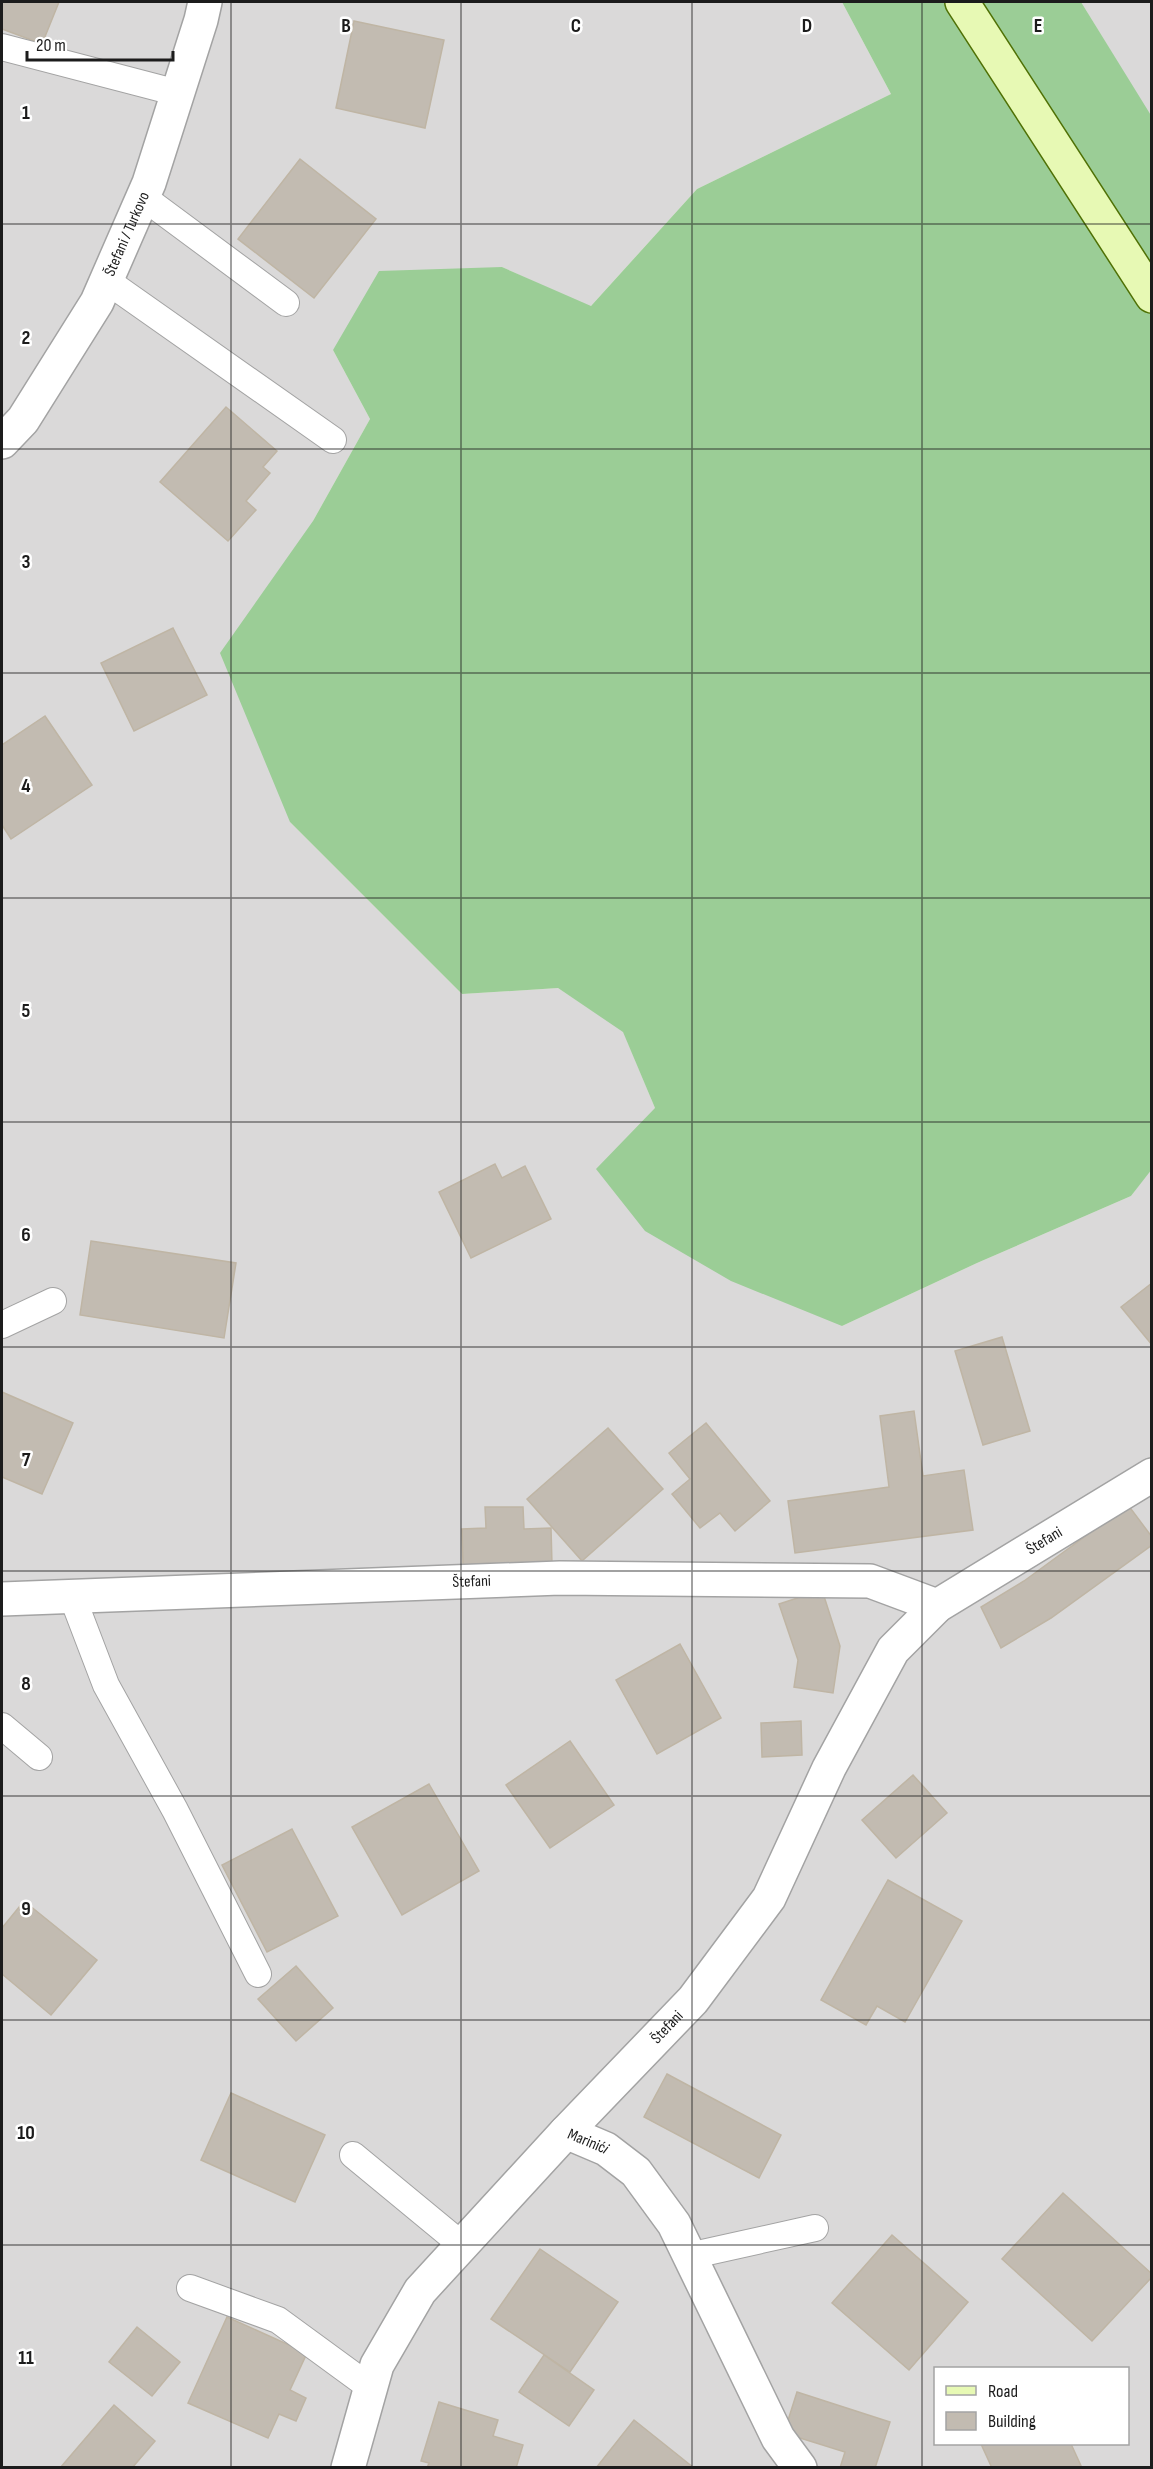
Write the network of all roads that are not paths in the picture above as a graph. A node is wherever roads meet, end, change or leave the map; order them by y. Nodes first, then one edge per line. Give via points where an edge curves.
1 (204, 2) edge
2 (962, 2) edge
3 (2, 47) edge
4 (178, 93) junction
5 (143, 197) junction
6 (106, 280) junction
7 (1152, 296) edge
8 (286, 303) dead end
9 (333, 440) dead end
10 (2, 442) edge
11 (53, 1301) dead end
12 (2, 1324) edge
13 (1147, 1485) edge
14 (72, 1596) junction
15 (2, 1599) edge
16 (937, 1606) junction
17 (2, 1726) edge
18 (39, 1757) dead end
19 (258, 1974) dead end
20 (566, 2132) junction
21 (353, 2155) dead end
22 (815, 2228) dead end
23 (462, 2245) junction
24 (689, 2256) junction
25 (190, 2288) dead end
26 (371, 2388) junction
27 (348, 2468) edge
28 (800, 2468) edge

1 - 4 street, Štefani / Turkovo
2 - 7 main road
3 - 4 lane
4 - 5 street, Štefani / Turkovo
5 - 6 street, Štefani / Turkovo
5 - 8 lane
6 - 9 lane
6 - 10 street, Štefani / Turkovo via 97,302 23,420
11 - 12 lane
13 - 16 street, Štefani
14 - 15 street, Štefani
14 - 16 street, Štefani via 560,1578 870,1581
14 - 19 lane via 106,1685
16 - 20 street, Štefani via 893,1650 829,1768 769,1898 693,2000
17 - 18 lane
20 - 23 street, Marinići
20 - 24 street, Marinići via 606,2150 636,2172 674,2224
21 - 23 lane
22 - 24 lane
23 - 26 street, Marinići via 420,2291 377,2365
24 - 28 street, Marinići via 778,2438
25 - 26 lane via 278,2320
26 - 27 street, Marinići

